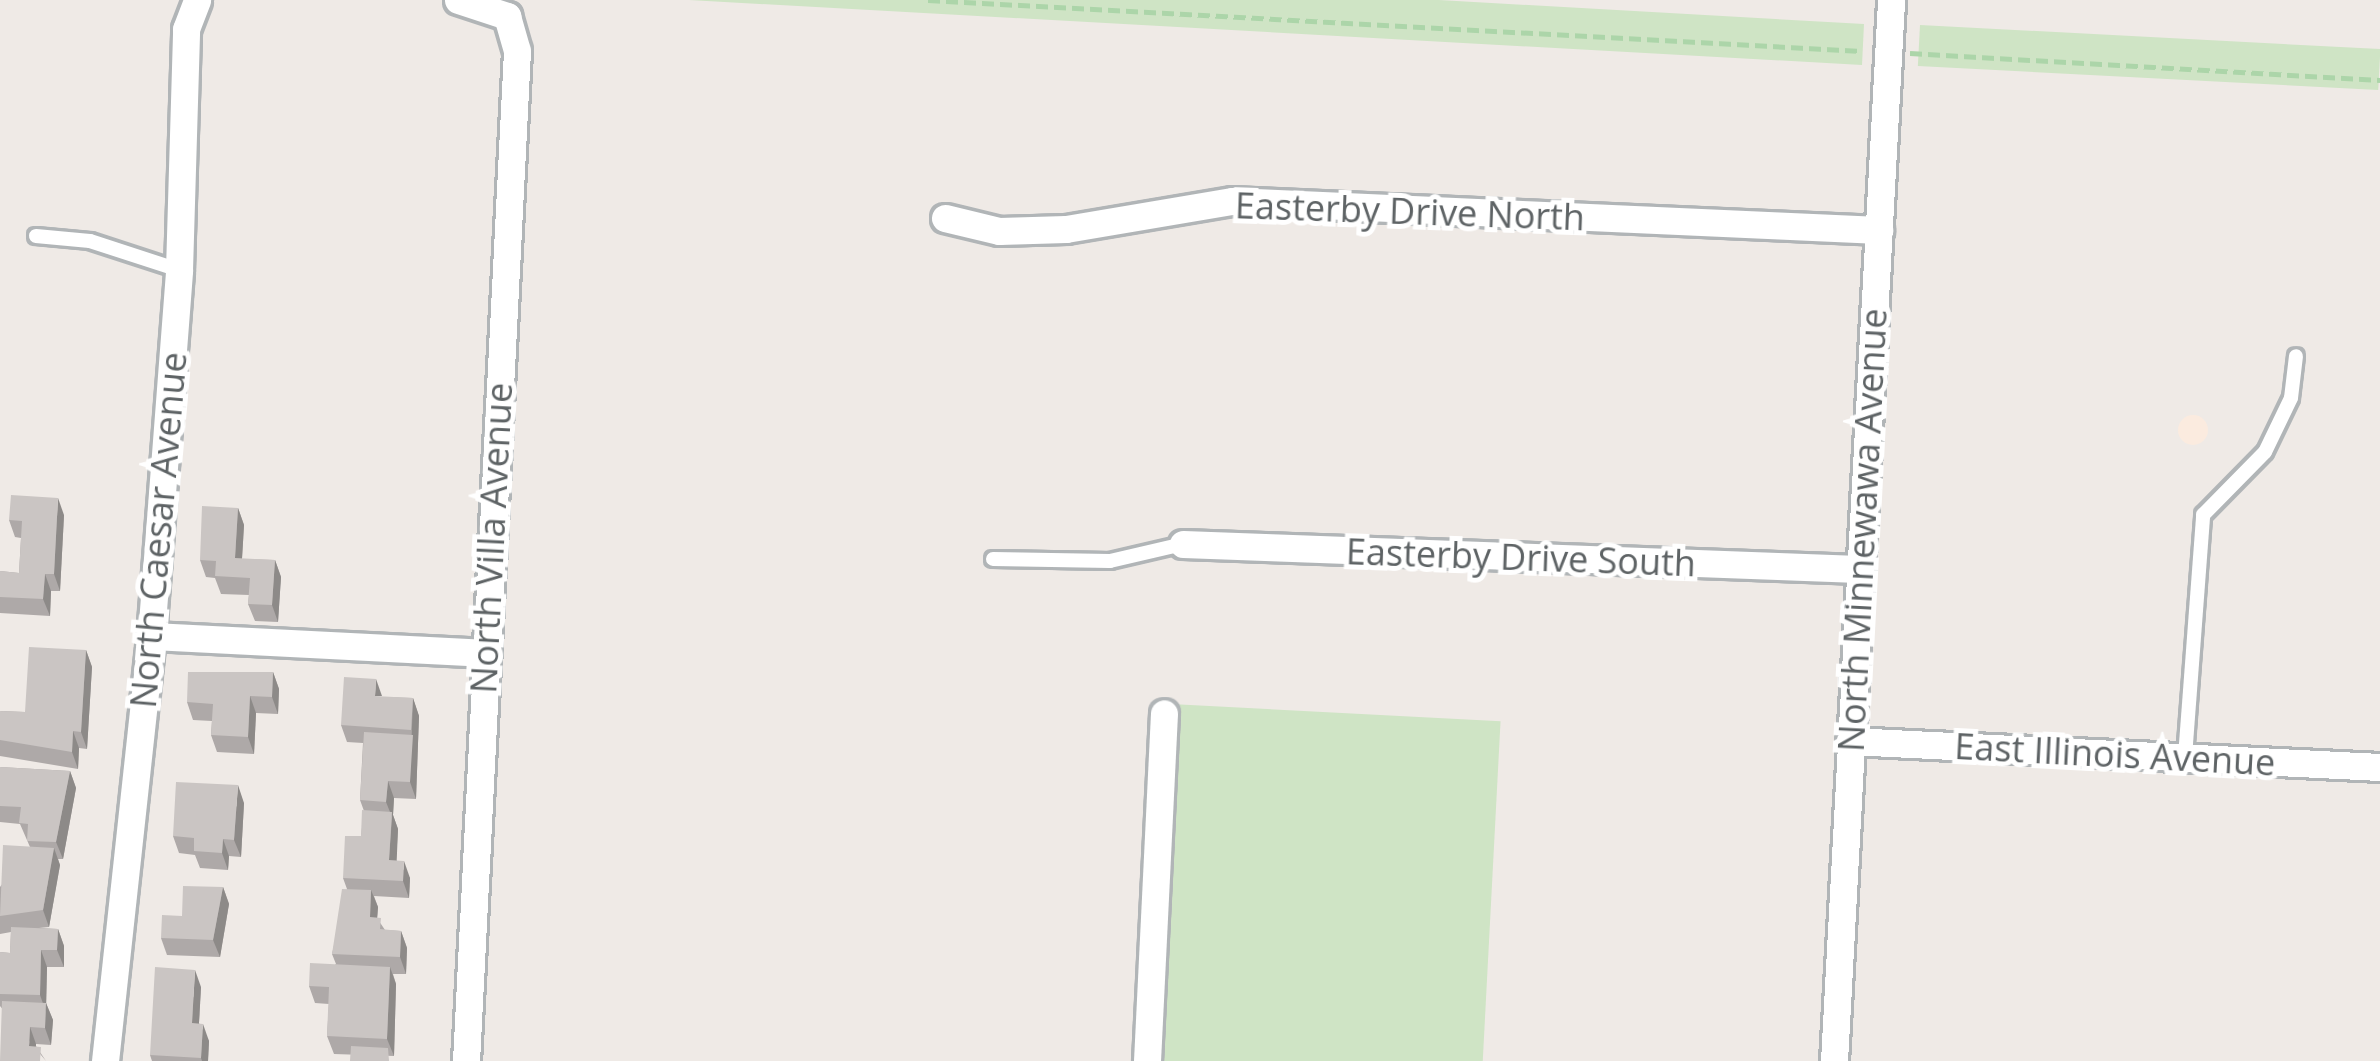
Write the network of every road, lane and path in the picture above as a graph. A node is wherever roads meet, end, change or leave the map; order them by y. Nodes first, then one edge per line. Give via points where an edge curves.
1 (197, 0) edge
2 (458, 0) edge
3 (928, 0) edge
4 (1892, 0) edge
5 (1889, 52) junction
6 (2380, 80) edge
7 (945, 218) dead end
8 (1879, 230) junction
9 (36, 236) dead end
10 (178, 270) junction
11 (2296, 356) dead end
12 (1183, 544) joint
13 (993, 559) dead end
14 (1859, 569) junction
15 (151, 636) junction
16 (484, 652) junction
17 (1164, 713) dead end
18 (1850, 741) junction
19 (2186, 757) junction
20 (2380, 767) edge
21 (104, 1061) edge
22 (466, 1061) edge
23 (1147, 1061) edge
24 (1834, 1061) edge

1 - 10 street, North Caesar Avenue via 186,28
2 - 16 street, North Villa Avenue via 507,16 517,51
3 - 5 path
4 - 5 street, North Minnewawa Avenue
5 - 6 path
5 - 8 street, North Minnewawa Avenue
7 - 8 street, Easterby Drive North via 999,231 1066,229 1232,201
8 - 14 street, North Minnewawa Avenue
9 - 10 lane via 90,241
10 - 15 street, North Caesar Avenue
11 - 19 lane via 2291,398 2265,452 2203,515
12 - 13 lane via 1110,561
12 - 14 street, Easterby Drive South
14 - 18 street, North Minnewawa Avenue
15 - 16 street
15 - 21 street, North Caesar Avenue
16 - 22 street, North Villa Avenue
17 - 23 street
18 - 19 street, East Illinois Avenue
18 - 24 street, North Minnewawa Avenue
19 - 20 street, East Illinois Avenue

